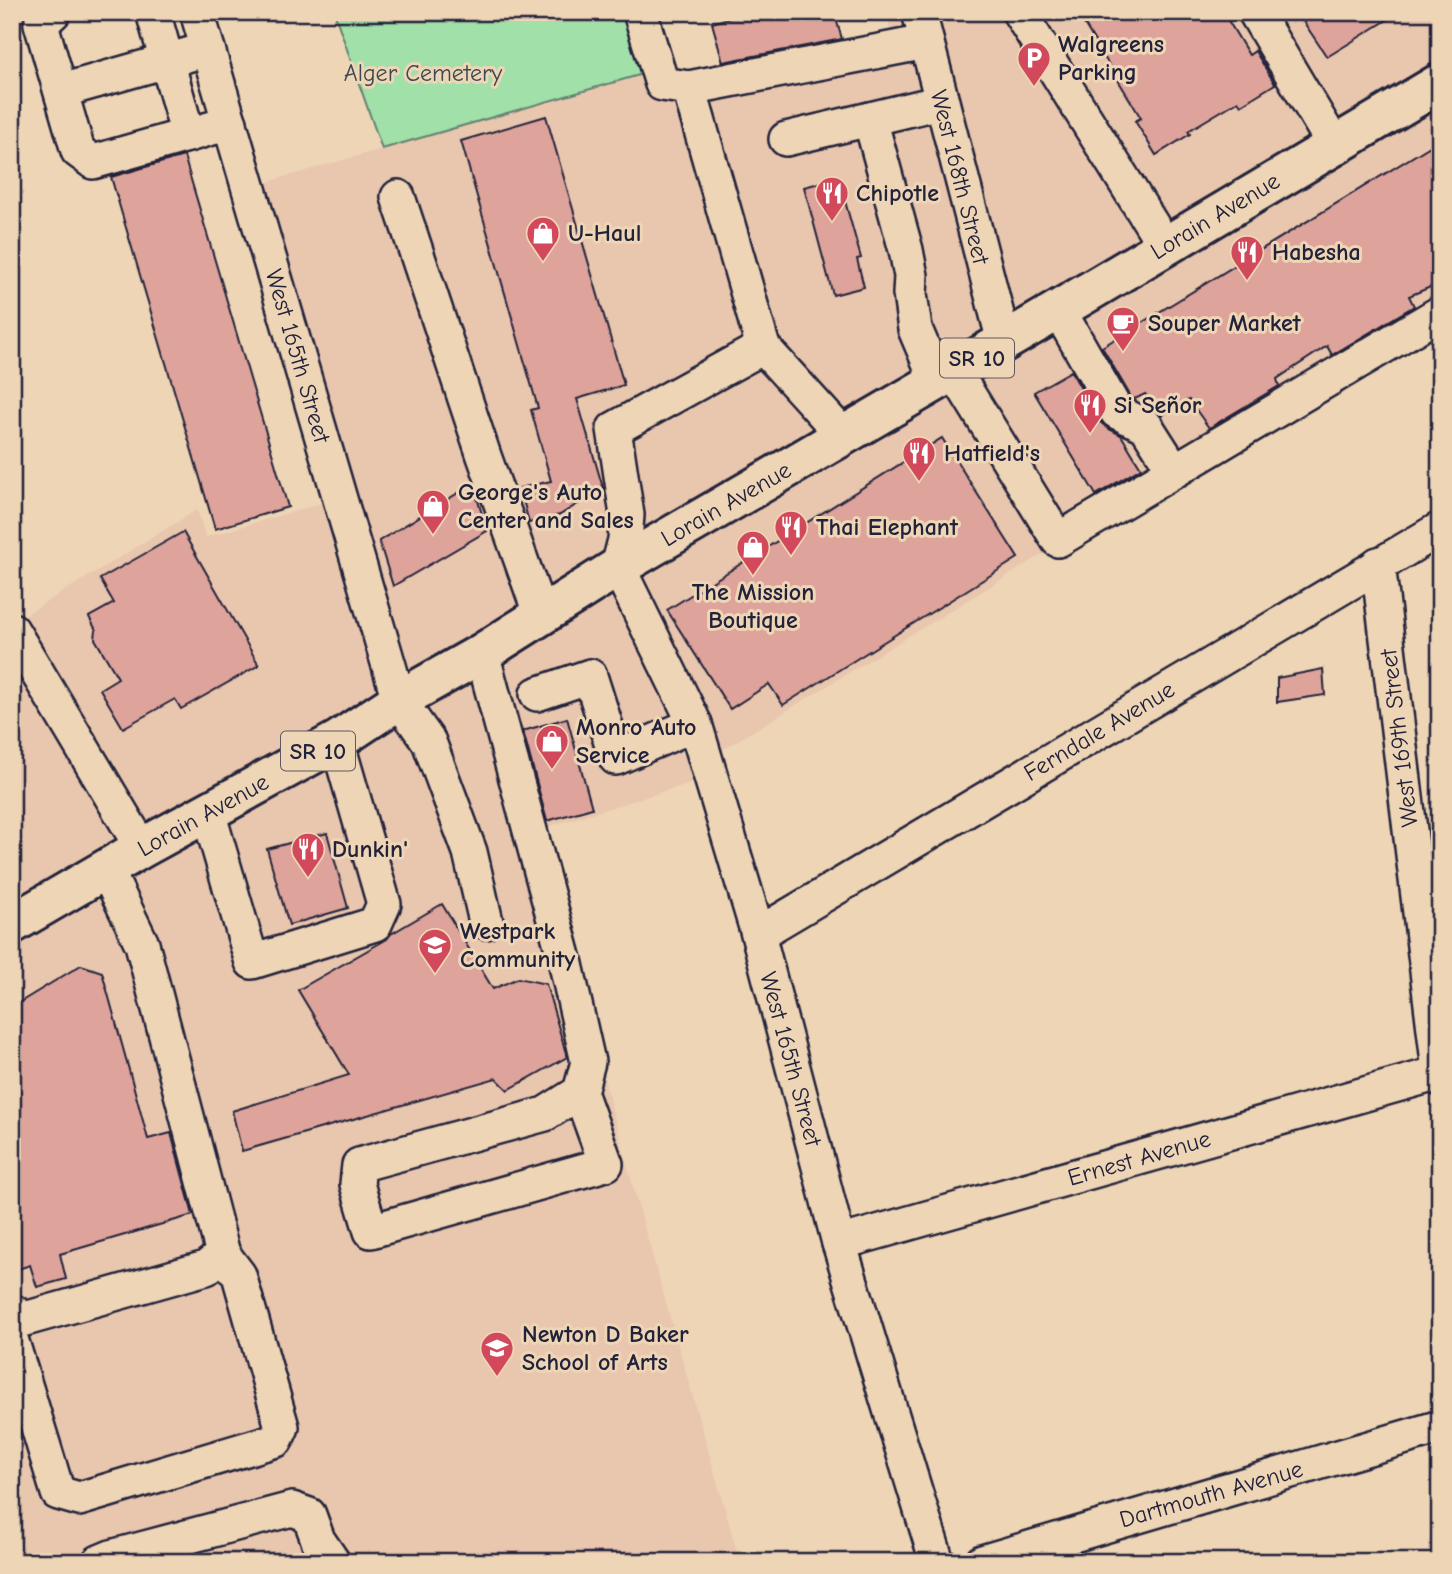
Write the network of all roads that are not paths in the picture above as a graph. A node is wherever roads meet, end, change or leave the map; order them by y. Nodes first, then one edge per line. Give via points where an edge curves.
1 (54, 12) edge
2 (153, 12) edge
3 (197, 12) edge
4 (640, 12) edge
5 (1019, 12) edge
6 (1255, 12) edge
7 (923, 27) edge
8 (208, 49) junction
9 (167, 60) junction
10 (1440, 83) edge
11 (689, 89) junction
12 (61, 91) junction
13 (941, 102) junction
14 (870, 119) junction
15 (230, 123) junction
16 (188, 135) junction
17 (786, 139) dead end
18 (1334, 145) junction
19 (398, 197) dead end
20 (1165, 246) junction
21 (1058, 309) junction
22 (1440, 313) edge
23 (1004, 342) junction
24 (763, 347) junction
25 (945, 376) junction
26 (843, 435) junction
27 (1174, 470) junction
28 (1440, 529) edge
29 (1378, 564) junction
30 (618, 566) junction
31 (541, 616) junction
32 (12, 630) edge
33 (482, 653) junction
34 (537, 694) dead end
35 (399, 700) junction
36 (695, 724) junction
37 (337, 741) junction
38 (208, 812) junction
39 (142, 848) junction
40 (106, 869) junction
41 (486, 922) dead end
42 (12, 924) edge
43 (758, 934) junction
44 (1439, 1076) edge
45 (580, 1092) junction
46 (839, 1243) junction
47 (223, 1254) junction
48 (12, 1311) edge
49 (12, 1342) edge
50 (1440, 1427) edge
51 (99, 1562) edge
52 (333, 1562) edge
53 (937, 1562) edge
54 (982, 1562) edge

1 - 12 street via 41,24
2 - 9 street
3 - 8 street, West 165th Street
4 - 11 street via 662,84
5 - 20 street
6 - 18 street
7 - 11 street
7 - 13 street, West 168th Street
8 - 9 street
8 - 15 street, West 165th Street
9 - 12 street
9 - 16 street
10 - 18 main road, Lorain Avenue / SR 10
11 - 24 street
12 - 16 street via 78,151 93,162
13 - 14 street
13 - 23 street, West 168th Street
14 - 17 street
14 - 25 street via 906,250 915,329
15 - 16 street
15 - 35 street, West 165th Street
18 - 20 main road, Lorain Avenue / SR 10
19 - 31 street
20 - 21 main road, Lorain Avenue / SR 10
21 - 23 main road, Lorain Avenue / SR 10
21 - 27 street via 1117,411 1146,426
22 - 27 street
23 - 25 main road, Lorain Avenue / SR 10
24 - 26 street
24 - 30 street via 614,429 626,515
25 - 26 main road, Lorain Avenue / SR 10
25 - 27 street via 1058,540
26 - 30 main road, Lorain Avenue / SR 10
28 - 29 street, Ferndale Avenue
29 - 43 street, Ferndale Avenue
29 - 44 street, West 169th Street
30 - 31 main road, Lorain Avenue / SR 10
30 - 36 street, West 165th Street
31 - 33 main road, Lorain Avenue / SR 10
32 - 39 street
33 - 35 main road, Lorain Avenue / SR 10
33 - 45 street via 588,1062
34 - 36 street via 590,676 616,758
35 - 37 main road, Lorain Avenue / SR 10
35 - 41 street, West 165th Street via 429,742 470,852
36 - 43 street, West 165th Street
37 - 38 main road, Lorain Avenue / SR 10
37 - 38 street via 384,904 375,924 252,962
38 - 39 main road, Lorain Avenue / SR 10
39 - 40 main road, Lorain Avenue / SR 10
40 - 42 main road, Lorain Avenue / SR 10
40 - 47 street via 142,944
43 - 46 street, West 165th Street
44 - 46 street, Ernest Avenue
45 - 45 street via 545,1114 359,1165 357,1184 371,1231 606,1164
46 - 53 street, West 165th Street
47 - 48 street via 206,1268 25,1319
47 - 49 street via 239,1275 282,1427 276,1440 79,1499 58,1493
50 - 54 street, Dartmouth Avenue
51 - 52 street via 292,1509 309,1515

